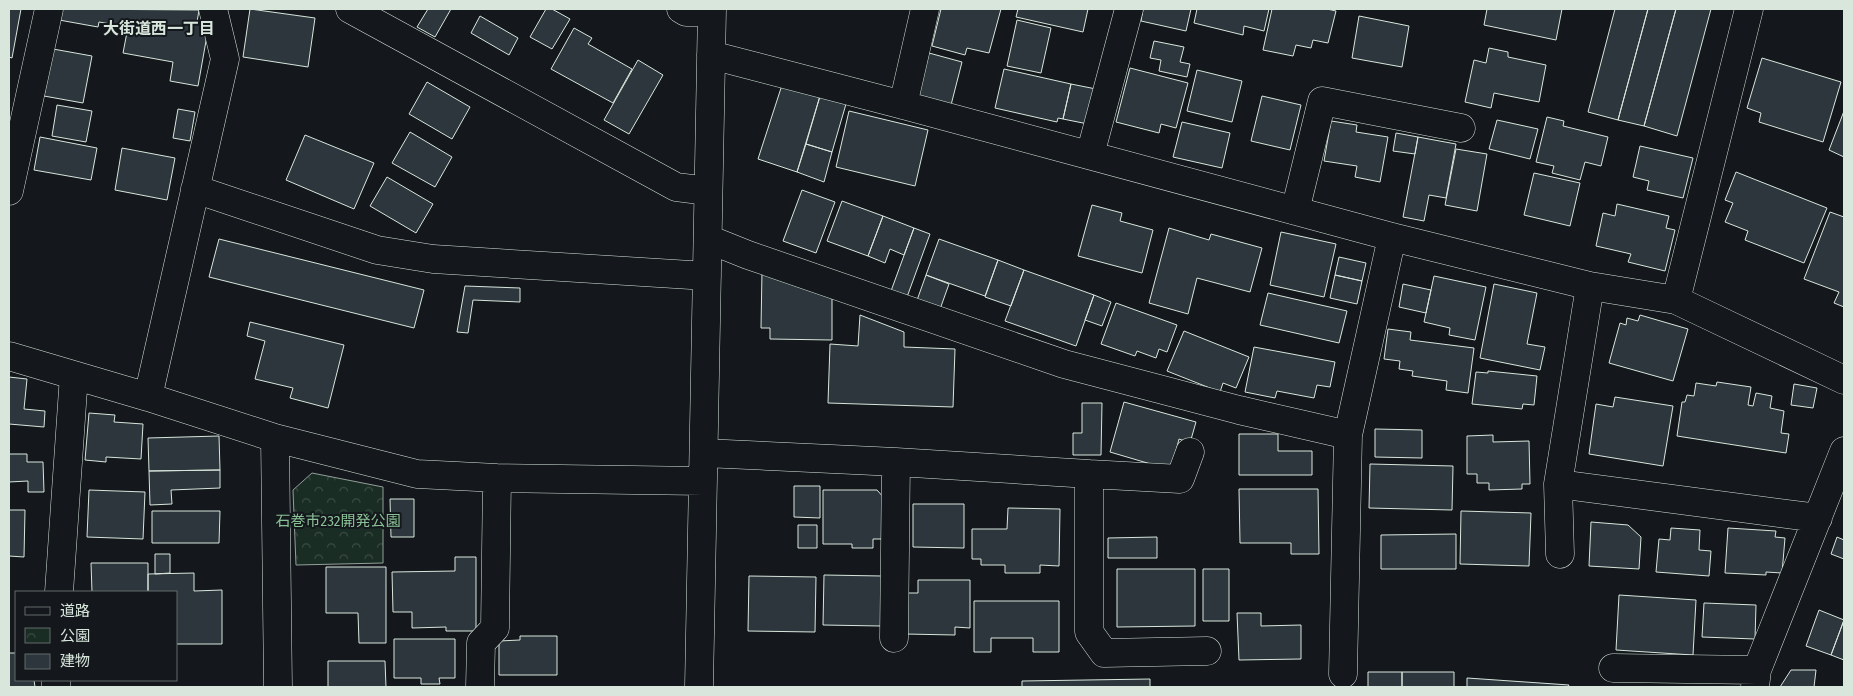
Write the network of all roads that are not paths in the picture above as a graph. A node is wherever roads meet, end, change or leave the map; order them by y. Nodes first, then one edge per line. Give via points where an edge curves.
1 (49, 9) edge
2 (213, 9) edge
3 (350, 9) edge
4 (681, 9) edge
5 (925, 9) edge
6 (1129, 9) edge
7 (1749, 9) edge
8 (712, 10) edge
9 (710, 55) junction
10 (903, 105) junction
11 (1462, 128) dead end
12 (1090, 156) junction
13 (195, 189) junction
14 (9, 191) edge
15 (708, 191) junction
16 (1295, 211) junction
17 (1392, 237) junction
18 (708, 239) junction
19 (707, 276) junction
20 (1590, 286) junction
21 (1676, 300) junction
22 (9, 356) edge
23 (74, 375) junction
24 (1844, 380) edge
25 (148, 397) junction
26 (1348, 435) junction
27 (275, 438) junction
28 (1844, 451) edge
29 (1190, 452) dead end
30 (704, 453) junction
31 (896, 462) junction
32 (1090, 474) junction
33 (497, 478) junction
34 (703, 481) junction
35 (1558, 484) junction
36 (1818, 518) junction
37 (1560, 554) dead end
38 (59, 591) edge
39 (894, 638) dead end
40 (1207, 651) dead end
41 (1613, 668) dead end
42 (1343, 674) dead end
43 (1756, 679) edge
44 (278, 687) edge
45 (480, 687) edge
46 (699, 687) edge

1 - 14 street
2 - 13 street via 224,59
3 - 15 street via 676,187
4 - 8 street via 686,12
5 - 10 street
6 - 12 street
7 - 21 street
8 - 9 street
9 - 10 street
9 - 15 street
10 - 12 street
11 - 16 street via 1322,101
12 - 16 street
13 - 19 street via 377,250 433,259
13 - 25 street
15 - 18 street
16 - 17 street
17 - 20 street
17 - 26 street
18 - 19 street
18 - 26 street via 1064,364
19 - 30 street
20 - 21 street
20 - 35 street
21 - 24 street
22 - 23 street
23 - 25 street
23 - 38 street
25 - 27 street
26 - 42 street
27 - 33 street via 417,474
27 - 44 street
28 - 36 street
29 - 32 street via 1180,479
30 - 31 street
30 - 34 street
31 - 32 street
31 - 39 street
32 - 40 street via 1090,632 1104,653
33 - 34 street
33 - 45 street via 495,628 481,643
34 - 46 street
35 - 36 street
35 - 37 street
36 - 43 street
41 - 43 street

